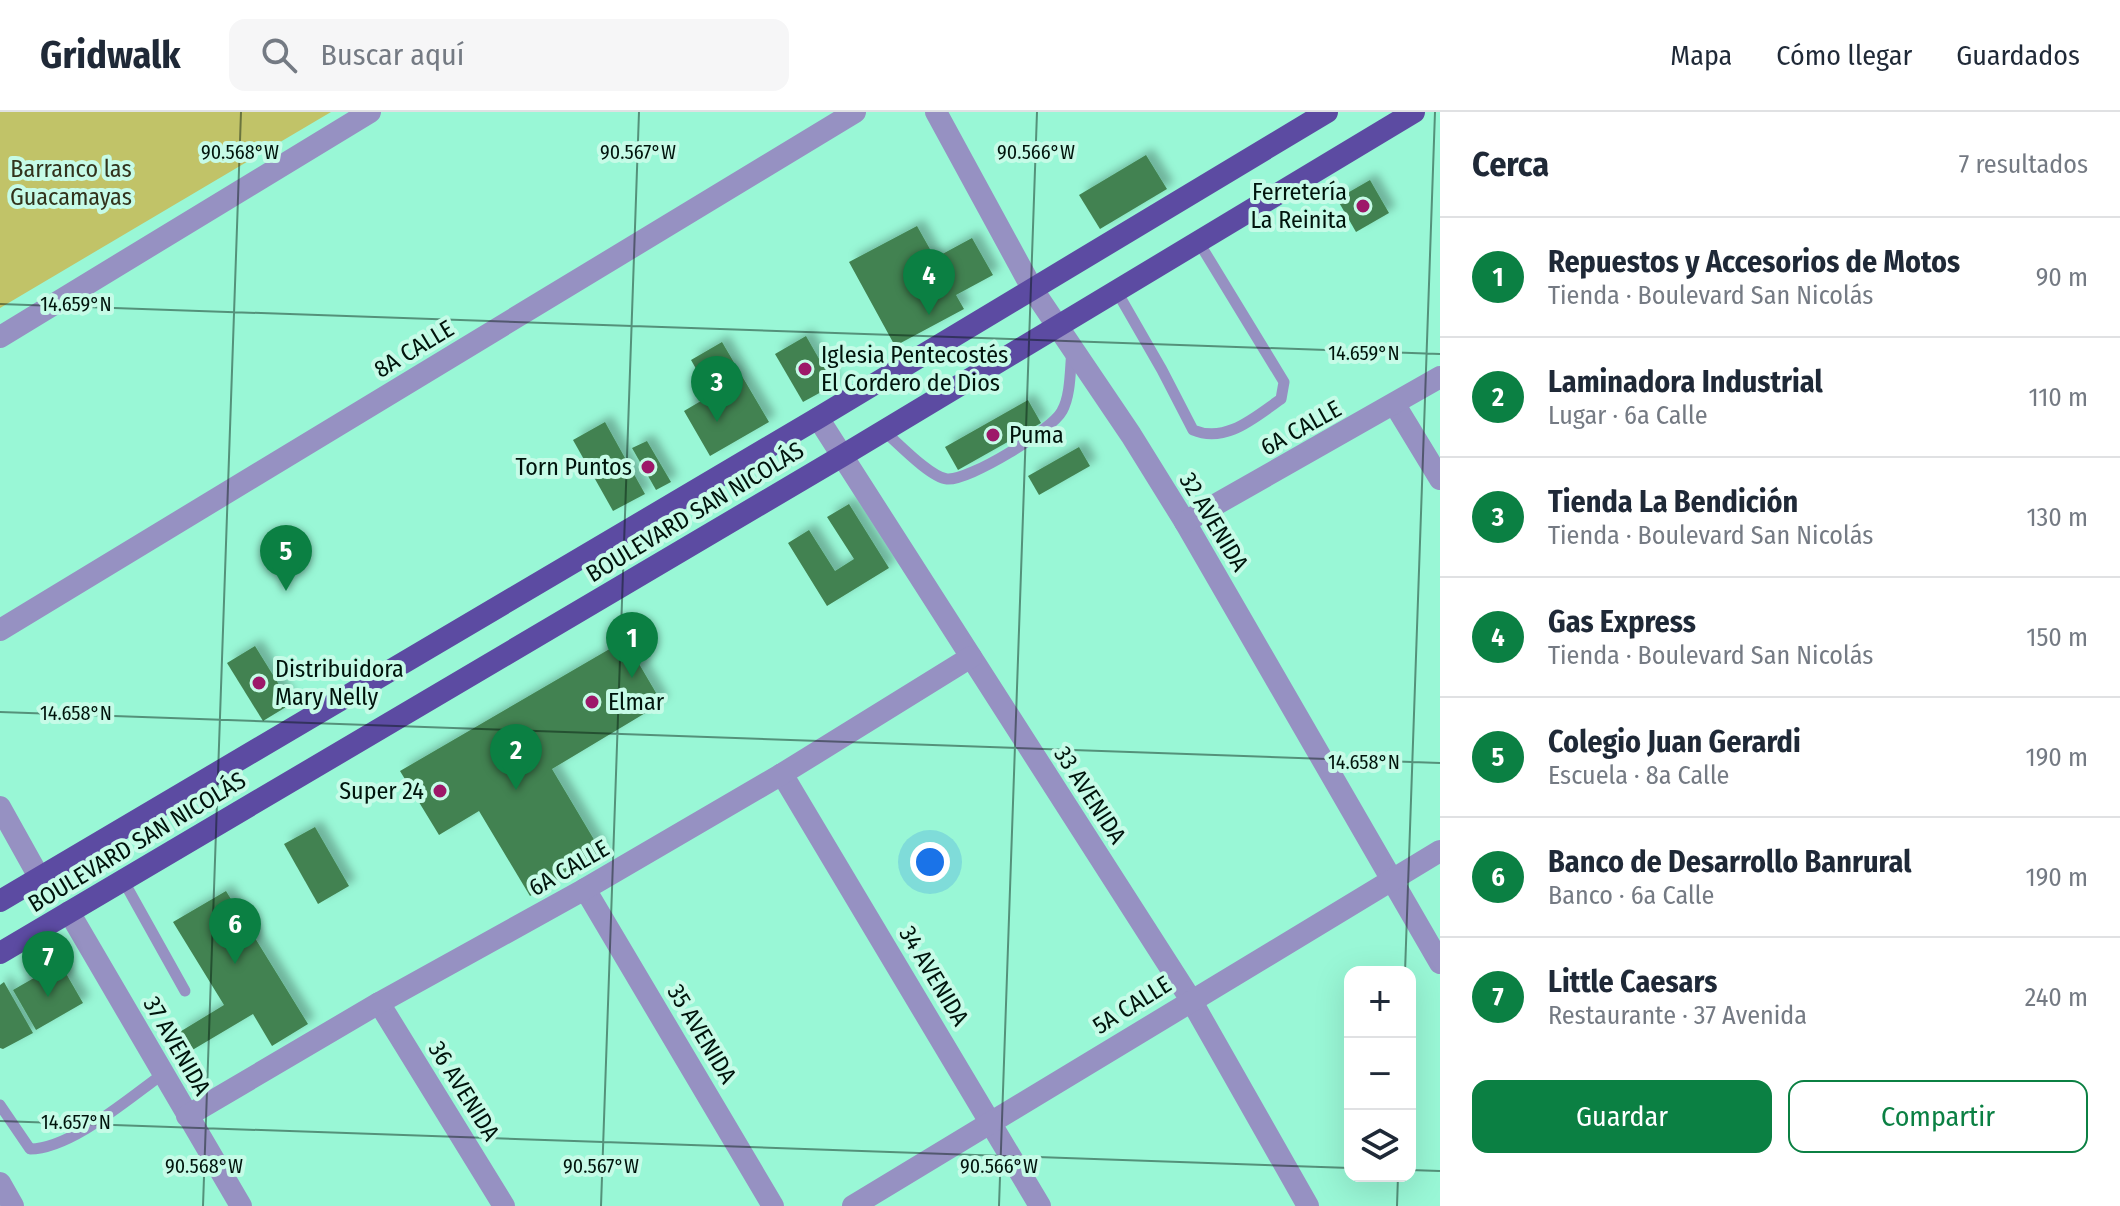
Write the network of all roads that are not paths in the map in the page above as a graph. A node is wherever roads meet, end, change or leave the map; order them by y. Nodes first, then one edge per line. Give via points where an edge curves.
1 (370, 112) edge
2 (855, 112) edge
3 (936, 112) edge
4 (1327, 112) edge
5 (1414, 112) edge
6 (1198, 241) junction
7 (1033, 290) junction
8 (1116, 290) junction
9 (1057, 325) junction
10 (0, 337) edge
11 (1072, 347) junction
12 (1440, 377) edge
13 (1395, 405) junction
14 (818, 418) junction
15 (883, 431) junction
16 (842, 456) junction
17 (1440, 479) edge
18 (1185, 522) junction
19 (0, 630) edge
20 (971, 657) junction
21 (782, 774) junction
22 (0, 807) edge
23 (1440, 851) edge
24 (39, 877) junction
25 (123, 880) junction
26 (1394, 880) junction
27 (585, 889) junction
28 (0, 901) edge
29 (69, 912) junction
30 (0, 953) edge
31 (1440, 963) edge
32 (185, 991) dead end
33 (1191, 1000) junction
34 (379, 1003) junction
35 (163, 1074) junction
36 (0, 1105) edge
37 (187, 1116) junction
38 (992, 1123) junction
39 (0, 1183) edge
40 (13, 1206) edge
41 (241, 1206) edge
42 (504, 1206) edge
43 (773, 1206) edge
44 (853, 1206) edge
45 (1040, 1206) edge
46 (1308, 1206) edge

1 - 10 street
2 - 19 street, 8A CALLE
3 - 7 street, 32 AVENIDA
4 - 7 main road, BOULEVARD SAN NICOLÁS
5 - 6 main road, BOULEVARD SAN NICOLÁS
6 - 8 main road, BOULEVARD SAN NICOLÁS
6 - 8 lane via 1284,382 1281,399 1246,424 1218,434 1193,430
7 - 9 street, 32 AVENIDA
7 - 14 main road, BOULEVARD SAN NICOLÁS
8 - 9 main road, BOULEVARD SAN NICOLÁS
9 - 11 street, 32 AVENIDA
9 - 15 main road, BOULEVARD SAN NICOLÁS
11 - 15 lane via 1064,409 1053,425 975,472 949,479 936,475
11 - 18 street, 32 AVENIDA
12 - 13 street, 6A CALLE
13 - 17 street
13 - 18 street, 6A CALLE
14 - 16 street, 33 AVENIDA
14 - 24 main road, BOULEVARD SAN NICOLÁS
15 - 16 main road, BOULEVARD SAN NICOLÁS
16 - 20 street, 33 AVENIDA
16 - 25 main road, BOULEVARD SAN NICOLÁS
18 - 26 street, 32 AVENIDA
20 - 21 street, 6A CALLE
20 - 33 street, 33 AVENIDA
21 - 27 street, 6A CALLE
21 - 38 street, 34 AVENIDA
22 - 24 street
23 - 26 street, 5A CALLE
24 - 28 main road, BOULEVARD SAN NICOLÁS
25 - 29 main road, BOULEVARD SAN NICOLÁS
25 - 32 lane
26 - 31 street, 32 AVENIDA
26 - 33 street, 5A CALLE
27 - 34 street, 6A CALLE
27 - 43 street, 35 AVENIDA
29 - 30 main road, BOULEVARD SAN NICOLÁS
29 - 35 street, 37 AVENIDA
33 - 38 street, 5A CALLE
33 - 46 street, 33 AVENIDA
34 - 37 street, 6A CALLE
34 - 42 street, 36 AVENIDA
35 - 36 lane via 73,1137 45,1149 30,1149
35 - 37 street, 37 AVENIDA
37 - 41 street, 37 AVENIDA
38 - 44 street, 5A CALLE
38 - 45 street, 34 AVENIDA
39 - 40 street

